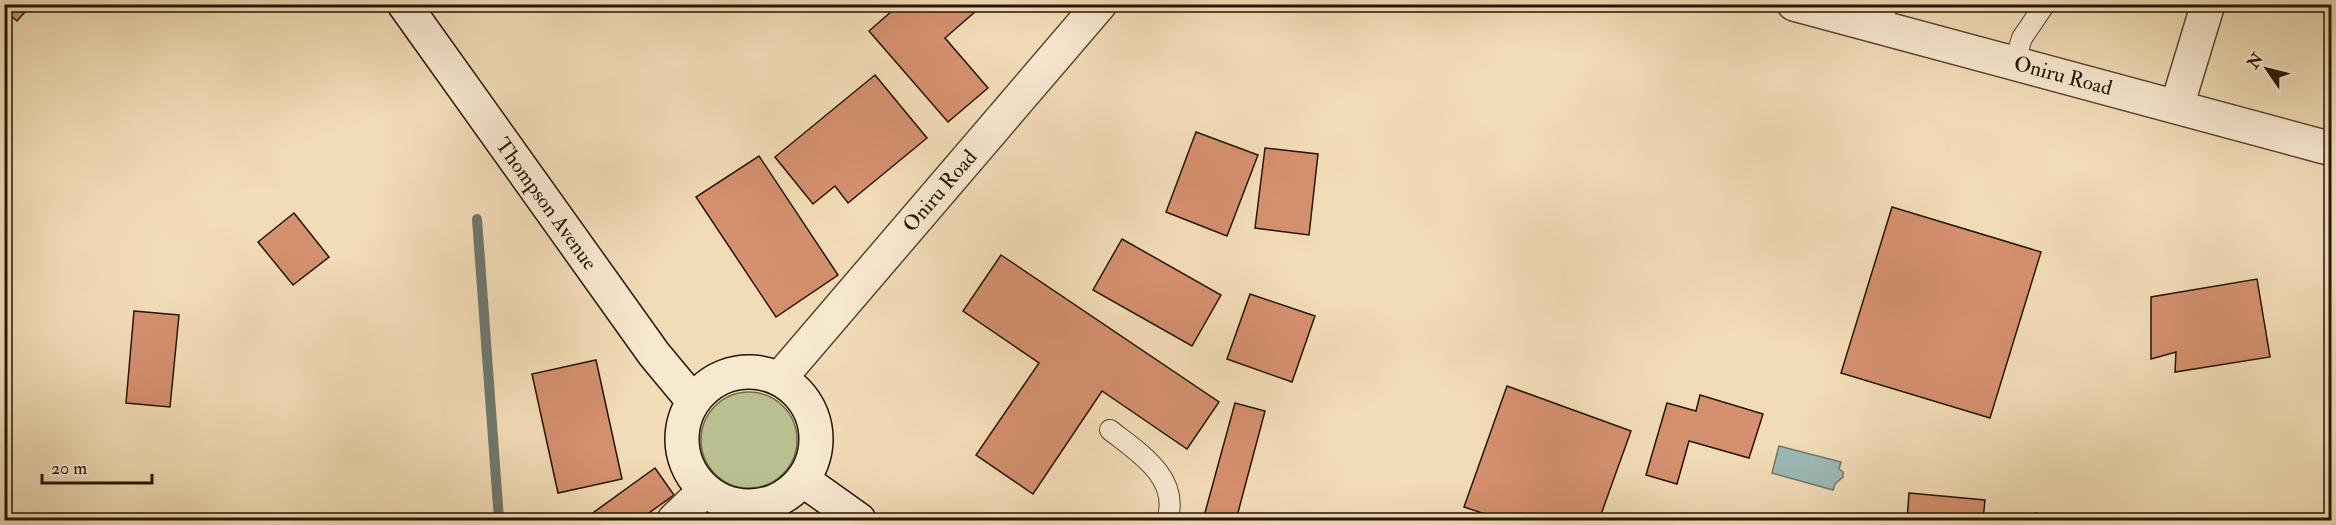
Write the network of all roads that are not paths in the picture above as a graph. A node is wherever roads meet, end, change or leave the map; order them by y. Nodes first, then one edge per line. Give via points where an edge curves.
1 (404, 4) edge
2 (1100, 4) edge
3 (1794, 4) edge
4 (2045, 4) edge
5 (2208, 4) edge
6 (1884, 17) edge
7 (2014, 63) junction
8 (2177, 106) junction
9 (2331, 149) edge
10 (780, 378) junction
11 (693, 401) junction
12 (1110, 430) dead end
13 (803, 480) junction
14 (704, 491) junction
15 (674, 520) edge
16 (859, 520) edge
17 (1167, 520) edge

1 - 11 street, Thompson Avenue via 647,344
2 - 10 street, Oniru Road
3 - 6 street, Oniru Road
4 - 7 lane via 2022,38
5 - 8 street
6 - 7 street, Oniru Road
7 - 8 street, Oniru Road
8 - 9 street, Oniru Road
10 - 11 street via 757,371 732,373 710,383
10 - 13 street via 799,392 812,412 817,435 814,459
11 - 14 street via 684,418 682,448 691,476
12 - 17 lane via 1150,461 1166,483
13 - 14 street via 782,498 756,507 728,504
13 - 16 street
14 - 15 street

